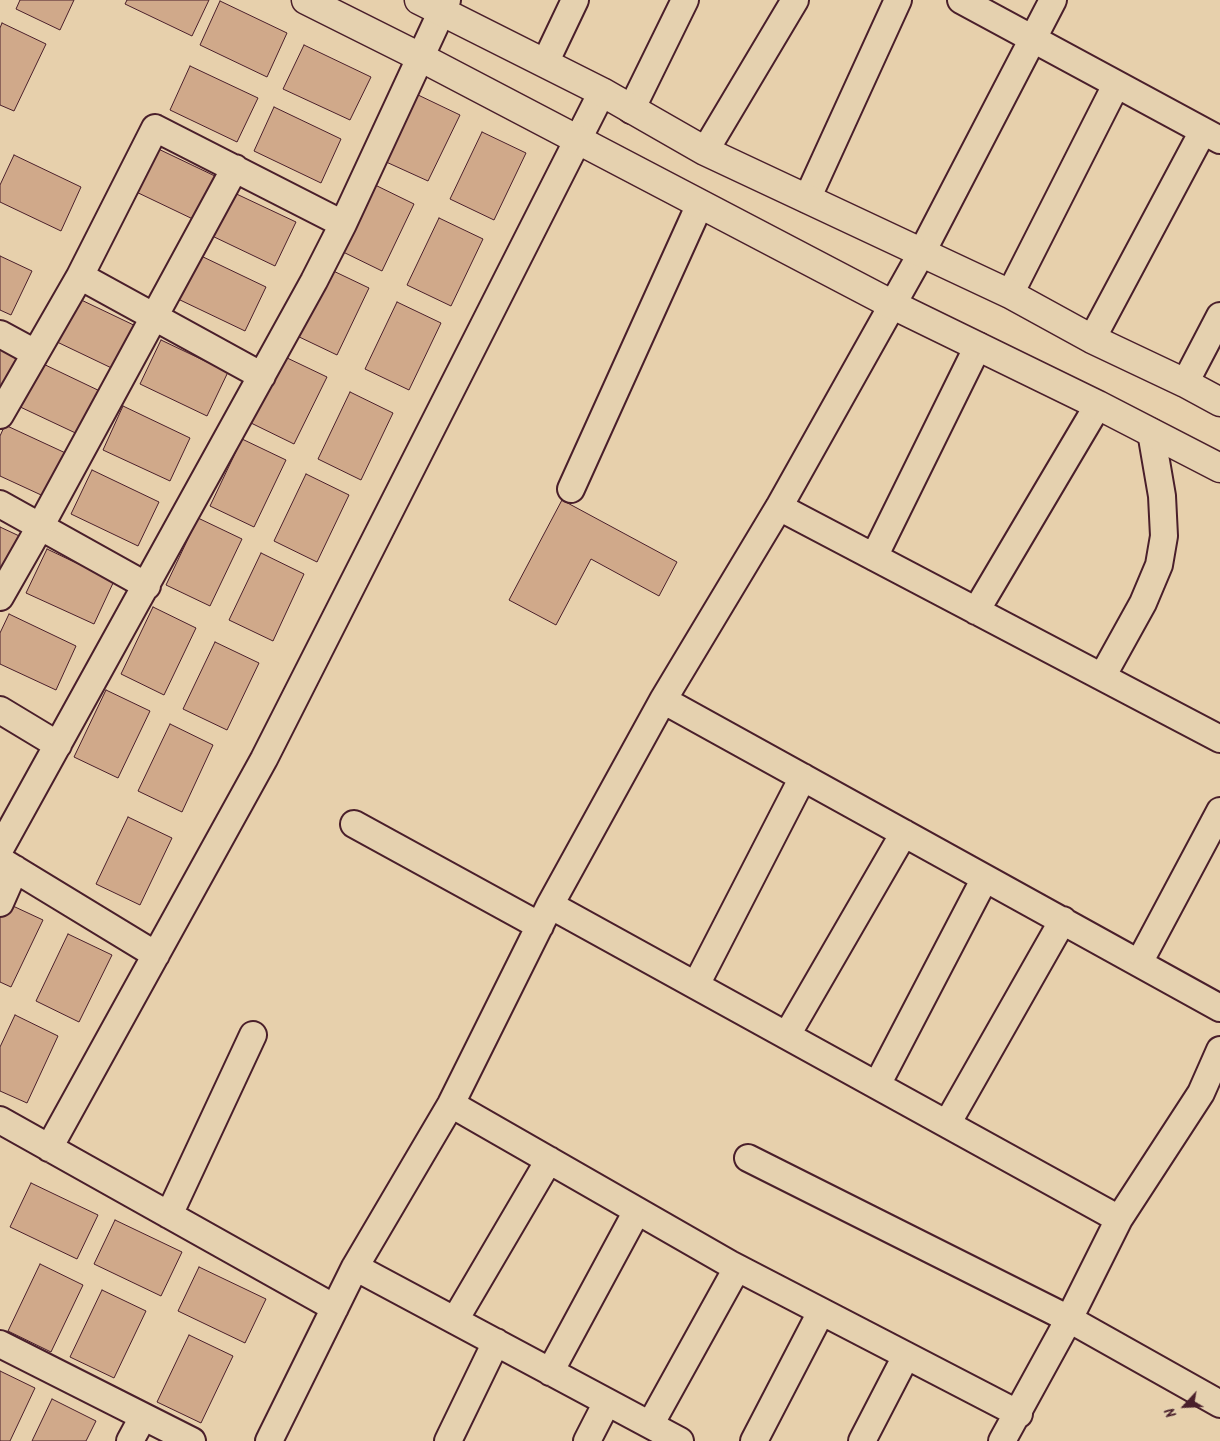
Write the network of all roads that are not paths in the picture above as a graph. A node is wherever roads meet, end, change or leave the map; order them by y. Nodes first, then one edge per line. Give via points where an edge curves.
1 (306, 0) edge
2 (575, 0) edge
3 (685, 0) edge
4 (795, 0) edge
5 (898, 0) edge
6 (961, 0) edge
7 (1053, 0) edge
8 (436, 4) edge
9 (1032, 40) junction
10 (420, 57) junction
11 (545, 63) junction
12 (1116, 85) junction
13 (602, 92) junction
14 (630, 110) junction
15 (1212, 136) edge
16 (578, 141) junction
17 (705, 151) junction
18 (235, 168) junction
19 (807, 199) junction
20 (700, 204) junction
21 (344, 224) junction
22 (922, 254) junction
23 (80, 276) junction
24 (1010, 294) junction
25 (893, 304) junction
26 (154, 316) junction
27 (1220, 316) edge
28 (0, 334) edge
29 (1092, 339) junction
30 (978, 346) junction
31 (36, 353) junction
32 (262, 376) junction
33 (1185, 383) junction
34 (1220, 402) edge
35 (1098, 405) junction
36 (0, 415) edge
37 (1151, 432) junction
38 (1220, 468) edge
39 (571, 489) dead end
40 (0, 504) edge
41 (779, 506) junction
42 (41, 526) junction
43 (874, 556) junction
44 (147, 586) junction
45 (0, 597) edge
46 (976, 611) junction
47 (1102, 677) junction
48 (663, 700) junction
49 (0, 710) edge
50 (1220, 739) edge
51 (58, 745) junction
52 (803, 777) junction
53 (1220, 811) edge
54 (354, 824) dead end
55 (904, 833) junction
56 (5, 859) edge
57 (985, 878) junction
58 (0, 903) edge
59 (545, 915) junction
60 (1063, 920) junction
61 (156, 954) junction
62 (1139, 963) junction
63 (696, 985) junction
64 (1220, 1008) edge
65 (787, 1035) junction
66 (253, 1036) dead end
67 (1220, 1050) edge
68 (877, 1085) junction
69 (1211, 1098) edge
70 (452, 1104) junction
71 (0, 1120) edge
72 (947, 1124) junction
73 (49, 1148) junction
74 (748, 1158) dead end
75 (548, 1160) junction
76 (637, 1211) junction
77 (169, 1215) junction
78 (1119, 1218) junction
79 (355, 1267) junction
80 (736, 1268) junction
81 (335, 1308) junction
82 (821, 1312) junction
83 (1069, 1319) junction
84 (455, 1320) junction
85 (496, 1342) junction
86 (0, 1344) edge
87 (906, 1356) junction
88 (550, 1372) junction
89 (607, 1402) junction
90 (1220, 1404) edge
91 (1018, 1414) junction
92 (143, 1416) junction
93 (650, 1425) junction
94 (130, 1441) edge
95 (192, 1441) edge
96 (269, 1441) edge
97 (448, 1441) edge
98 (587, 1441) edge
99 (680, 1441) edge
100 (754, 1441) edge
101 (862, 1441) edge
102 (1002, 1441) edge

1 - 10 street
2 - 11 street
3 - 14 street
4 - 17 street
5 - 19 street
6 - 9 street
7 - 9 street
8 - 10 street
8 - 11 street
9 - 12 street
9 - 22 street
10 - 16 street
10 - 21 street
11 - 13 street
12 - 15 street
12 - 24 street
13 - 14 street
13 - 16 street
14 - 17 street
15 - 29 street
16 - 20 street
16 - 61 street via 264,759
17 - 19 street
18 - 21 street
18 - 23 street via 155,128
18 - 26 street
19 - 22 street
20 - 25 street
20 - 39 street
21 - 32 street
22 - 24 street
22 - 25 street
23 - 26 street
23 - 31 street
24 - 29 street
25 - 30 street
25 - 41 street
26 - 32 street
26 - 42 street
27 - 33 street
28 - 31 street
29 - 33 street
30 - 35 street
30 - 43 street
31 - 36 street
32 - 44 street
33 - 34 street
35 - 37 street
35 - 46 street
37 - 38 street
37 - 47 street via 1162,496 1164,536 1159,564 1143,602
40 - 42 street
41 - 43 street
41 - 48 street
42 - 44 street
42 - 45 street
43 - 46 street
44 - 51 street
46 - 47 street
47 - 50 street
48 - 52 street
48 - 59 street
49 - 51 street
51 - 56 street
52 - 55 street
52 - 63 street
53 - 62 street
54 - 59 street
55 - 57 street
55 - 65 street
56 - 58 street
56 - 61 street
57 - 60 street
57 - 68 street
59 - 63 street
59 - 70 street
60 - 62 street
60 - 72 street
61 - 73 street
62 - 64 street
63 - 65 street
65 - 68 street
66 - 77 street
67 - 69 street
68 - 72 street
69 - 78 street
70 - 75 street
70 - 79 street
71 - 73 street
72 - 78 street
73 - 77 street
74 - 83 street
75 - 76 street
75 - 84 street
76 - 80 street
76 - 88 street
77 - 81 street
78 - 83 street
79 - 81 street
79 - 84 street
80 - 82 street
80 - 93 street
81 - 96 street
82 - 87 street
82 - 100 street
83 - 90 street
83 - 91 street
84 - 85 street
85 - 88 street
85 - 97 street
86 - 92 street
87 - 91 street
87 - 101 street
88 - 89 street
89 - 93 street
89 - 98 street
91 - 102 street
92 - 94 street
92 - 95 street
93 - 99 street

